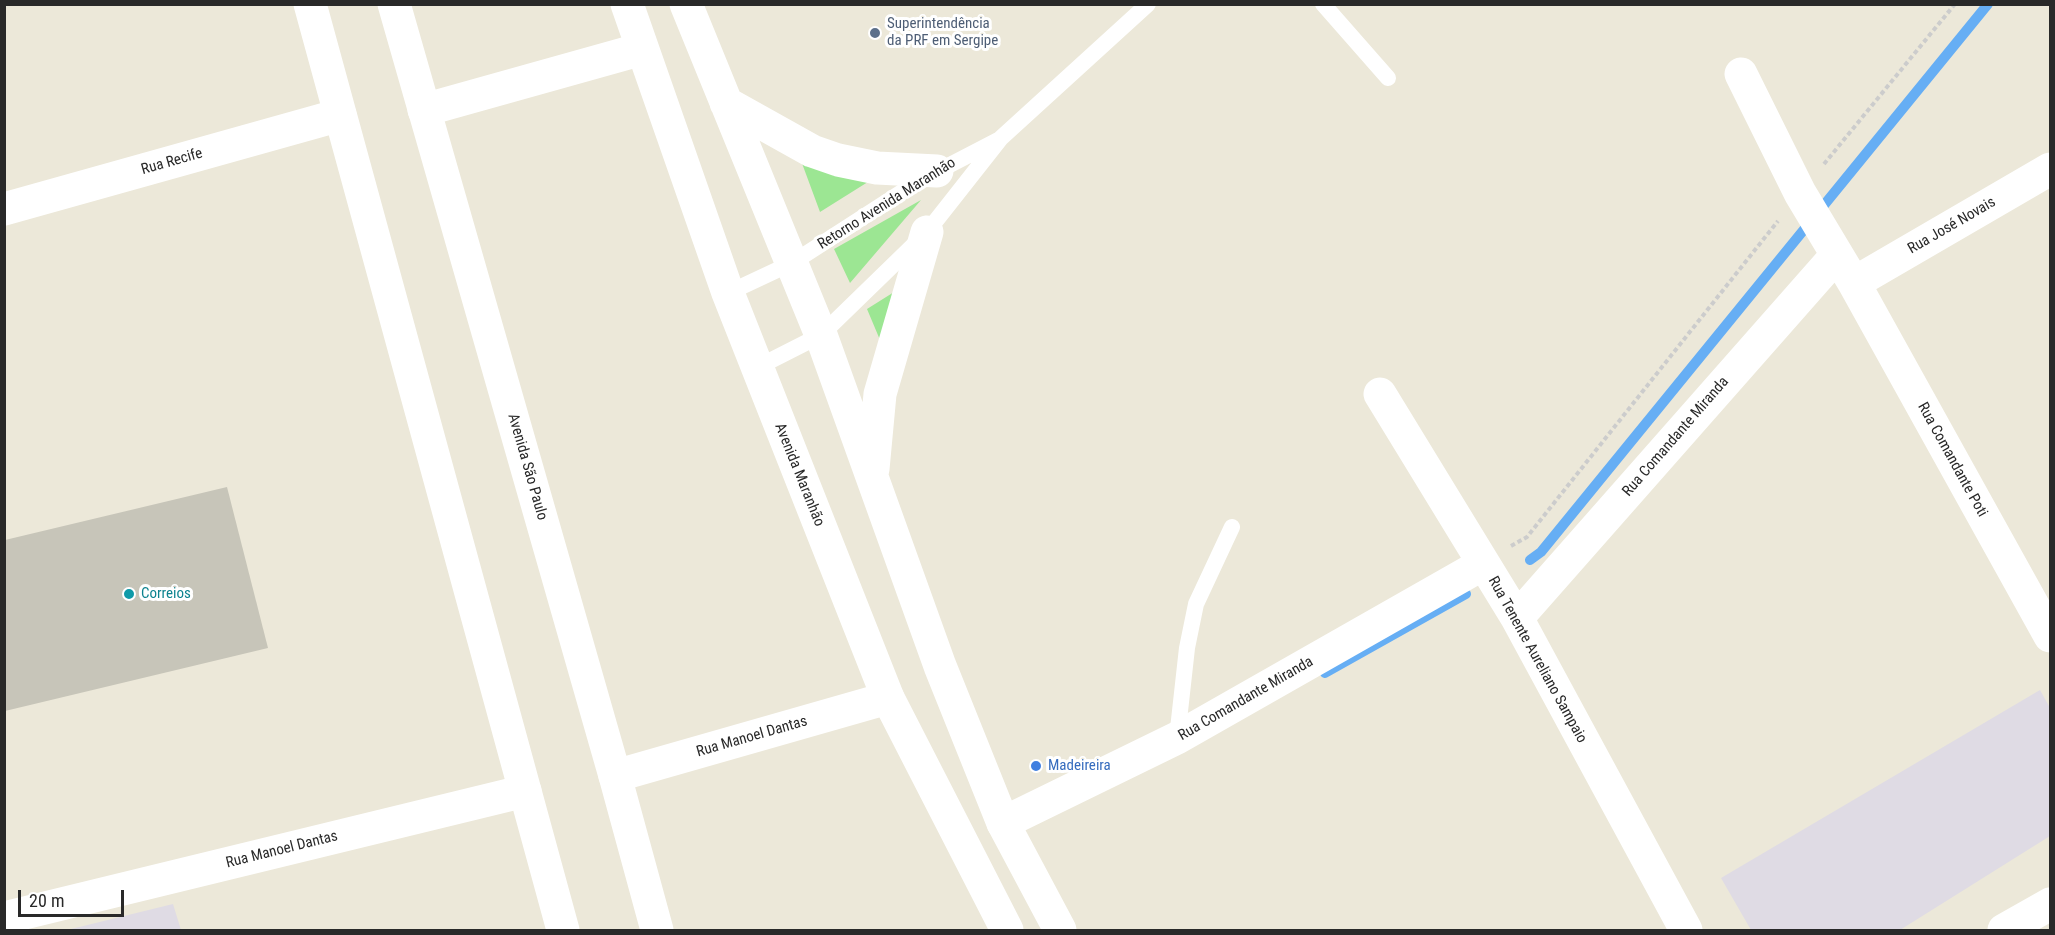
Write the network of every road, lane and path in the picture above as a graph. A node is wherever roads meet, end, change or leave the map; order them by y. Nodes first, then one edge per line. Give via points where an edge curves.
1 (310, 4) edge
2 (394, 4) edge
3 (627, 4) edge
4 (1149, 4) edge
5 (1323, 4) edge
6 (1955, 4) edge
7 (692, 8) edge
8 (642, 49) junction
9 (1741, 74) dead end
10 (1388, 78) dead end
11 (726, 103) junction
12 (424, 110) junction
13 (340, 115) junction
14 (1001, 138) junction
15 (2050, 169) edge
16 (937, 171) junction
17 (1800, 193) junction
18 (4, 209) edge
19 (927, 232) junction
20 (1836, 256) junction
21 (792, 263) junction
22 (1854, 283) junction
23 (728, 293) junction
24 (820, 335) junction
25 (756, 368) junction
26 (1380, 394) dead end
27 (872, 483) junction
28 (1232, 527) dead end
29 (1483, 564) junction
30 (1517, 618) junction
31 (2050, 636) edge
32 (888, 698) junction
33 (1177, 738) junction
34 (615, 776) junction
35 (525, 791) junction
36 (1003, 823) junction
37 (2050, 904) edge
38 (4, 918) edge
39 (563, 930) edge
40 (657, 930) edge
41 (1007, 930) edge
42 (1060, 930) edge
43 (1686, 930) edge
44 (2004, 930) edge

1 - 13 main road
2 - 12 main road, Avenida São Paulo
3 - 8 main road, Avenida Maranhão
4 - 14 lane
5 - 10 lane
6 - 17 path
7 - 11 main road
8 - 12 main road
8 - 23 main road, Avenida Maranhão
9 - 17 main road
11 - 16 main road via 812,151 838,160 877,168
11 - 21 main road
12 - 34 main road, Avenida São Paulo
13 - 18 main road, Rua Recife
13 - 35 main road
14 - 16 lane, Retorno Avenida Maranhão
14 - 19 lane, Retorno Avenida Maranhão
15 - 22 main road, Rua José Novais
16 - 21 lane, Retorno Avenida Maranhão
17 - 20 main road
17 - 29 path via 1527,537
19 - 24 lane, Retorno Avenida Maranhão
19 - 27 main road via 880,394
20 - 22 main road, Rua Comandante Poti
20 - 30 main road, Rua Comandante Miranda
21 - 23 lane, Retorno Avenida Maranhão
21 - 24 main road
22 - 31 main road, Rua Comandante Poti
23 - 25 main road, Avenida Maranhão
24 - 25 lane, Retorno Avenida Maranhão
24 - 27 main road
25 - 32 main road, Avenida Maranhão
26 - 29 main road, Rua Tenente Aureliano Sampaio
27 - 36 main road
28 - 33 lane via 1196,604
29 - 30 main road, Rua Tenente Aureliano Sampaio
29 - 33 main road, Rua Comandante Miranda
30 - 43 main road, Rua Tenente Aureliano Sampaio
32 - 34 main road, Rua Manoel Dantas
32 - 41 main road, Avenida Maranhão
33 - 36 main road, Rua Comandante Miranda
34 - 40 main road, Avenida São Paulo
35 - 38 main road, Rua Manoel Dantas
35 - 39 main road
36 - 42 main road
37 - 44 main road

